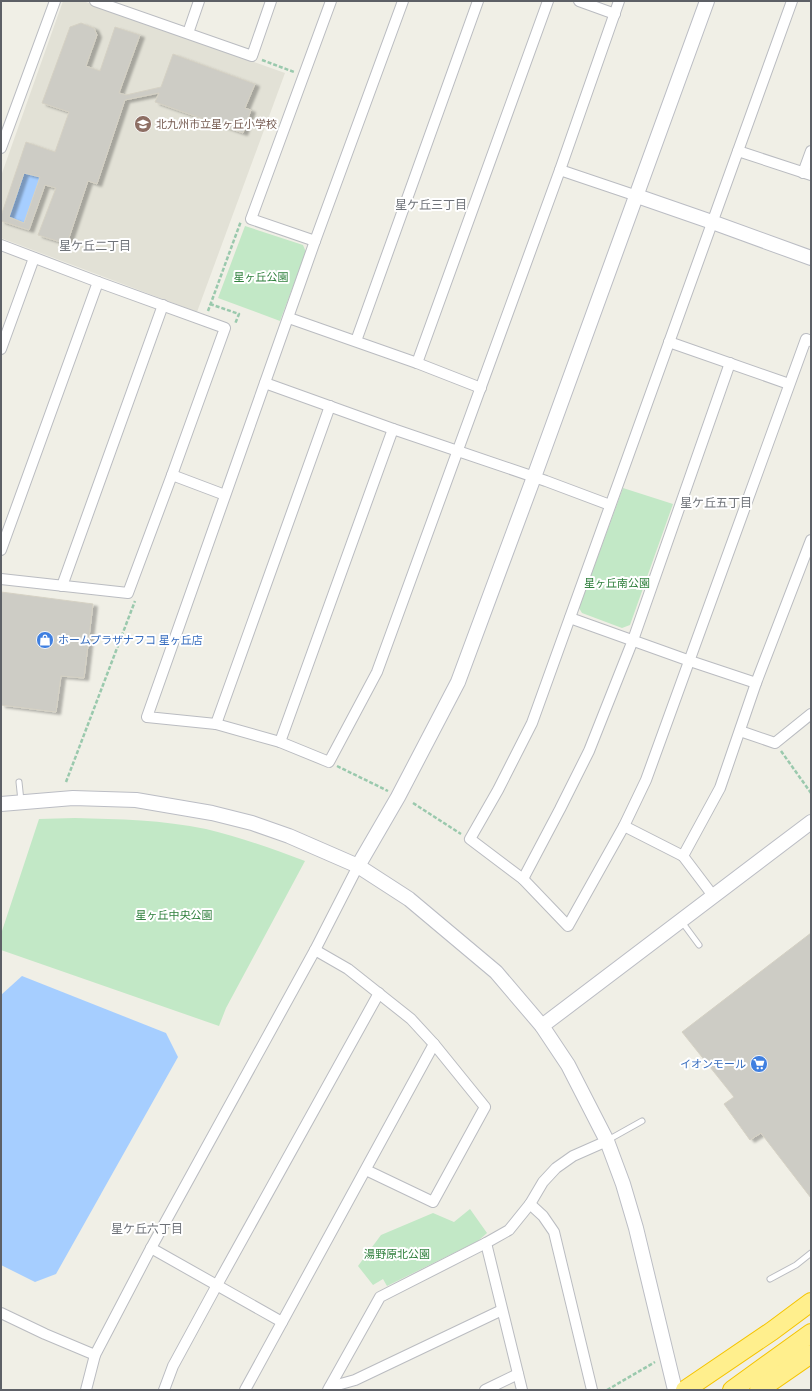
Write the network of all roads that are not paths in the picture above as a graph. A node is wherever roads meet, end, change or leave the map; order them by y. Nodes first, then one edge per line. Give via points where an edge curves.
1 (55, 1) edge
2 (95, 1) edge
3 (127, 1) edge
4 (199, 1) edge
5 (271, 1) edge
6 (331, 1) edge
7 (403, 1) edge
8 (478, 1) edge
9 (548, 1) edge
10 (579, 1) edge
11 (619, 1) edge
12 (707, 1) edge
13 (792, 1) edge
14 (124, 11) junction
15 (615, 14) junction
16 (188, 33) junction
17 (1, 148) edge
18 (738, 151) junction
19 (811, 151) edge
20 (560, 170) junction
21 (807, 174) edge
22 (636, 196) junction
23 (712, 222) junction
24 (315, 241) junction
25 (1, 245) edge
26 (34, 258) junction
27 (811, 258) edge
28 (98, 282) junction
29 (163, 306) junction
30 (289, 318) junction
31 (356, 341) junction
32 (811, 341) edge
33 (669, 342) junction
34 (1, 349) edge
35 (417, 363) junction
36 (730, 363) junction
37 (265, 383) junction
38 (789, 384) junction
39 (481, 388) junction
40 (330, 406) junction
41 (393, 429) junction
42 (458, 452) junction
43 (172, 475) junction
44 (534, 477) junction
45 (225, 495) junction
46 (610, 505) junction
47 (811, 540) edge
48 (1, 550) edge
49 (1, 579) edge
50 (62, 586) junction
51 (570, 618) junction
52 (633, 640) junction
53 (690, 661) junction
54 (756, 683) junction
55 (811, 714) edge
56 (216, 724) junction
57 (740, 731) junction
58 (280, 742) junction
59 (19, 782) dead end
60 (21, 802) junction
61 (1, 804) edge
62 (811, 822) edge
63 (624, 826) junction
64 (683, 856) junction
65 (358, 866) junction
66 (523, 880) junction
67 (714, 897) junction
68 (682, 921) junction
69 (700, 945) dead end
70 (315, 950) junction
71 (379, 993) junction
72 (542, 1026) junction
73 (434, 1044) junction
74 (642, 1122) dead end
75 (607, 1141) junction
76 (366, 1170) junction
77 (530, 1204) junction
78 (486, 1243) junction
79 (151, 1248) junction
80 (811, 1253) edge
81 (770, 1279) dead end
82 (217, 1285) junction
83 (811, 1302) edge
84 (502, 1310) junction
85 (1, 1313) edge
86 (282, 1322) junction
87 (811, 1333) edge
88 (811, 1354) edge
89 (95, 1355) junction
90 (518, 1374) junction
91 (329, 1388) edge
92 (86, 1390) edge
93 (164, 1390) edge
94 (245, 1390) edge
95 (484, 1390) edge
96 (522, 1390) edge
97 (592, 1390) edge
98 (676, 1390) edge
99 (685, 1390) edge
100 (732, 1390) edge
101 (759, 1390) edge

1 - 17 street
2 - 14 street
3 - 14 street
4 - 16 street
5 - 16 street via 252,56
6 - 24 street via 251,219
7 - 24 street
8 - 31 street
9 - 35 street
10 - 15 street
11 - 15 street
12 - 22 street
13 - 18 street
14 - 16 street
15 - 20 street
18 - 21 street
18 - 23 street
19 - 21 street
20 - 22 street
20 - 39 street
22 - 23 street
22 - 44 street
23 - 27 street
23 - 33 street
24 - 30 street
25 - 26 street
26 - 28 street
26 - 34 street
28 - 29 street
28 - 48 street
29 - 43 street via 224,328
29 - 50 street
30 - 31 street
30 - 37 street
31 - 35 street
32 - 38 street via 806,339
33 - 36 street
33 - 46 street
35 - 39 street
36 - 38 street
36 - 52 street
37 - 40 street
37 - 45 street
38 - 53 street
39 - 42 street
40 - 41 street
40 - 56 street
41 - 42 street
41 - 58 street
42 - 44 street
42 - 58 street via 377,672 329,762
43 - 45 street
43 - 50 street via 128,593
44 - 46 street
44 - 65 street via 458,682 398,797
45 - 56 street via 147,717
46 - 51 street
47 - 54 street
49 - 50 street
51 - 52 street
51 - 66 street via 532,723 470,839
52 - 53 street
52 - 66 street via 589,751
53 - 54 street
53 - 63 street via 646,780
54 - 57 street
55 - 57 street via 774,742
56 - 58 street
57 - 64 street via 720,788
59 - 60 lane
60 - 61 street
60 - 65 street via 73,798 136,800 212,813 289,836
62 - 67 street
63 - 64 street
63 - 66 street via 568,926
64 - 67 street
65 - 70 street
65 - 72 street via 409,899 496,972
67 - 68 street
68 - 69 lane
68 - 72 street
70 - 71 street via 348,969
70 - 79 street
71 - 73 street via 411,1019
71 - 82 street
72 - 75 street via 568,1065
73 - 76 street
73 - 76 street via 485,1106 433,1202
74 - 75 lane
75 - 77 street via 573,1156 556,1168 543,1182
75 - 98 street via 636,1228
76 - 86 street
77 - 78 street via 509,1230
77 - 97 street via 543,1216 554,1232
78 - 84 street
78 - 91 street via 380,1297
79 - 82 street
79 - 89 street
80 - 81 lane via 796,1265
82 - 86 street
82 - 93 street via 173,1366
83 - 99 highway via 772,1332
84 - 90 street
84 - 91 street via 355,1380
85 - 89 street
86 - 94 street
87 - 100 highway
88 - 101 highway
89 - 92 street
90 - 95 street
90 - 96 street

